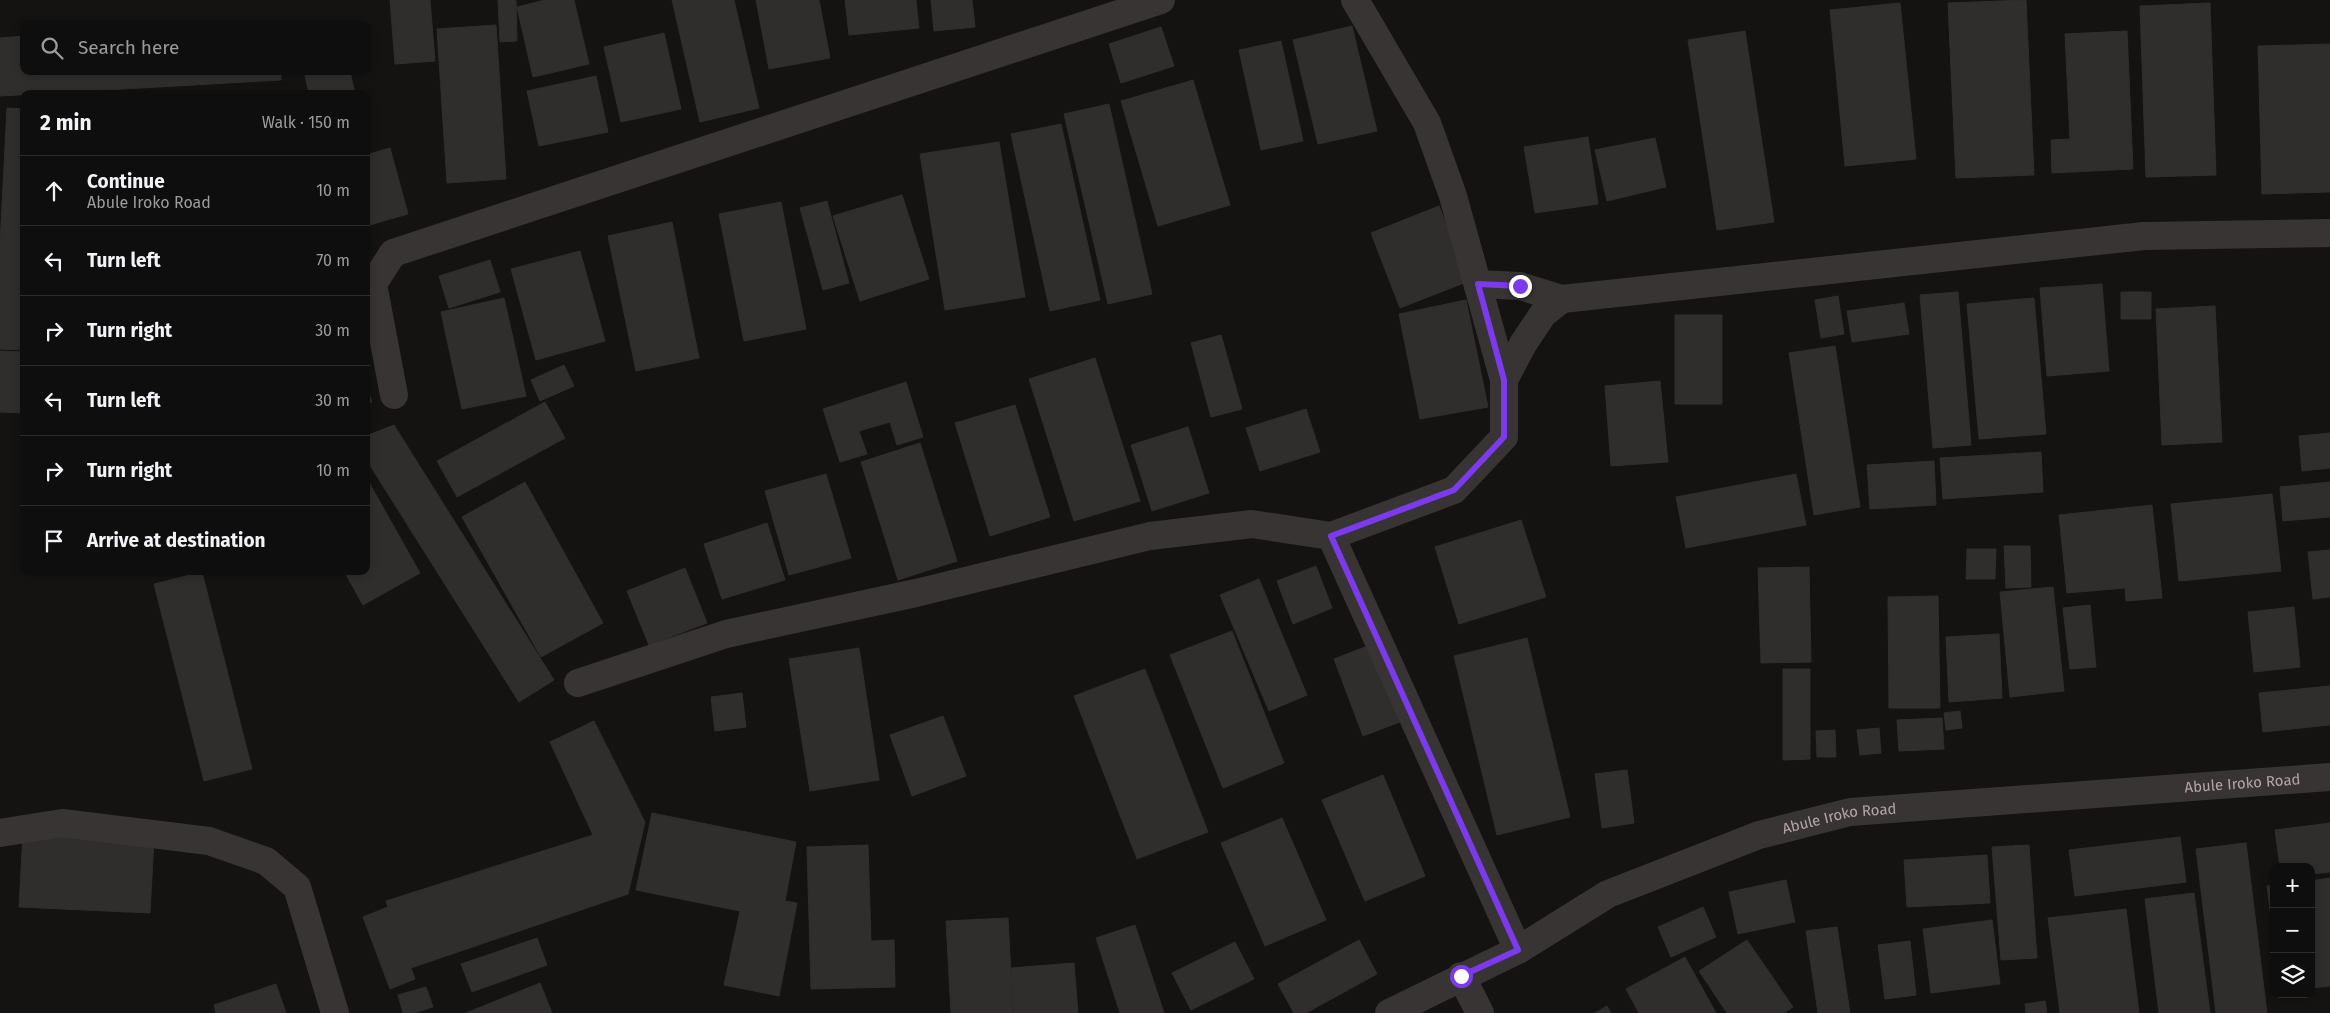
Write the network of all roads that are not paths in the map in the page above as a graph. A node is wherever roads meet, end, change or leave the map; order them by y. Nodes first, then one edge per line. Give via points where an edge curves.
1 (1161, 0) edge
2 (1355, 0) edge
3 (2330, 233) edge
4 (1478, 284) junction
5 (1562, 299) junction
6 (1504, 380) junction
7 (394, 395) dead end
8 (1331, 536) junction
9 (578, 683) dead end
10 (2330, 776) edge
11 (0, 833) edge
12 (1518, 950) junction
13 (1461, 976) junction
14 (335, 1013) edge
15 (1389, 1013) edge
16 (1480, 1013) edge

1 - 7 street via 393,253 373,284
2 - 4 street via 1427,123 1453,196
3 - 5 street via 2144,236
4 - 5 street via 1520,286
4 - 6 street
5 - 6 street via 1543,314 1522,344
6 - 8 street via 1504,437 1454,490
8 - 9 street via 1252,524 1150,536 916,593 726,634
8 - 12 street
10 - 12 street, Abule Iroko Road via 1850,812 1759,835 1608,894
11 - 14 street via 62,822 210,841 266,861 297,887
12 - 13 street, Abule Iroko Road
13 - 15 street, Abule Iroko Road
13 - 16 street

